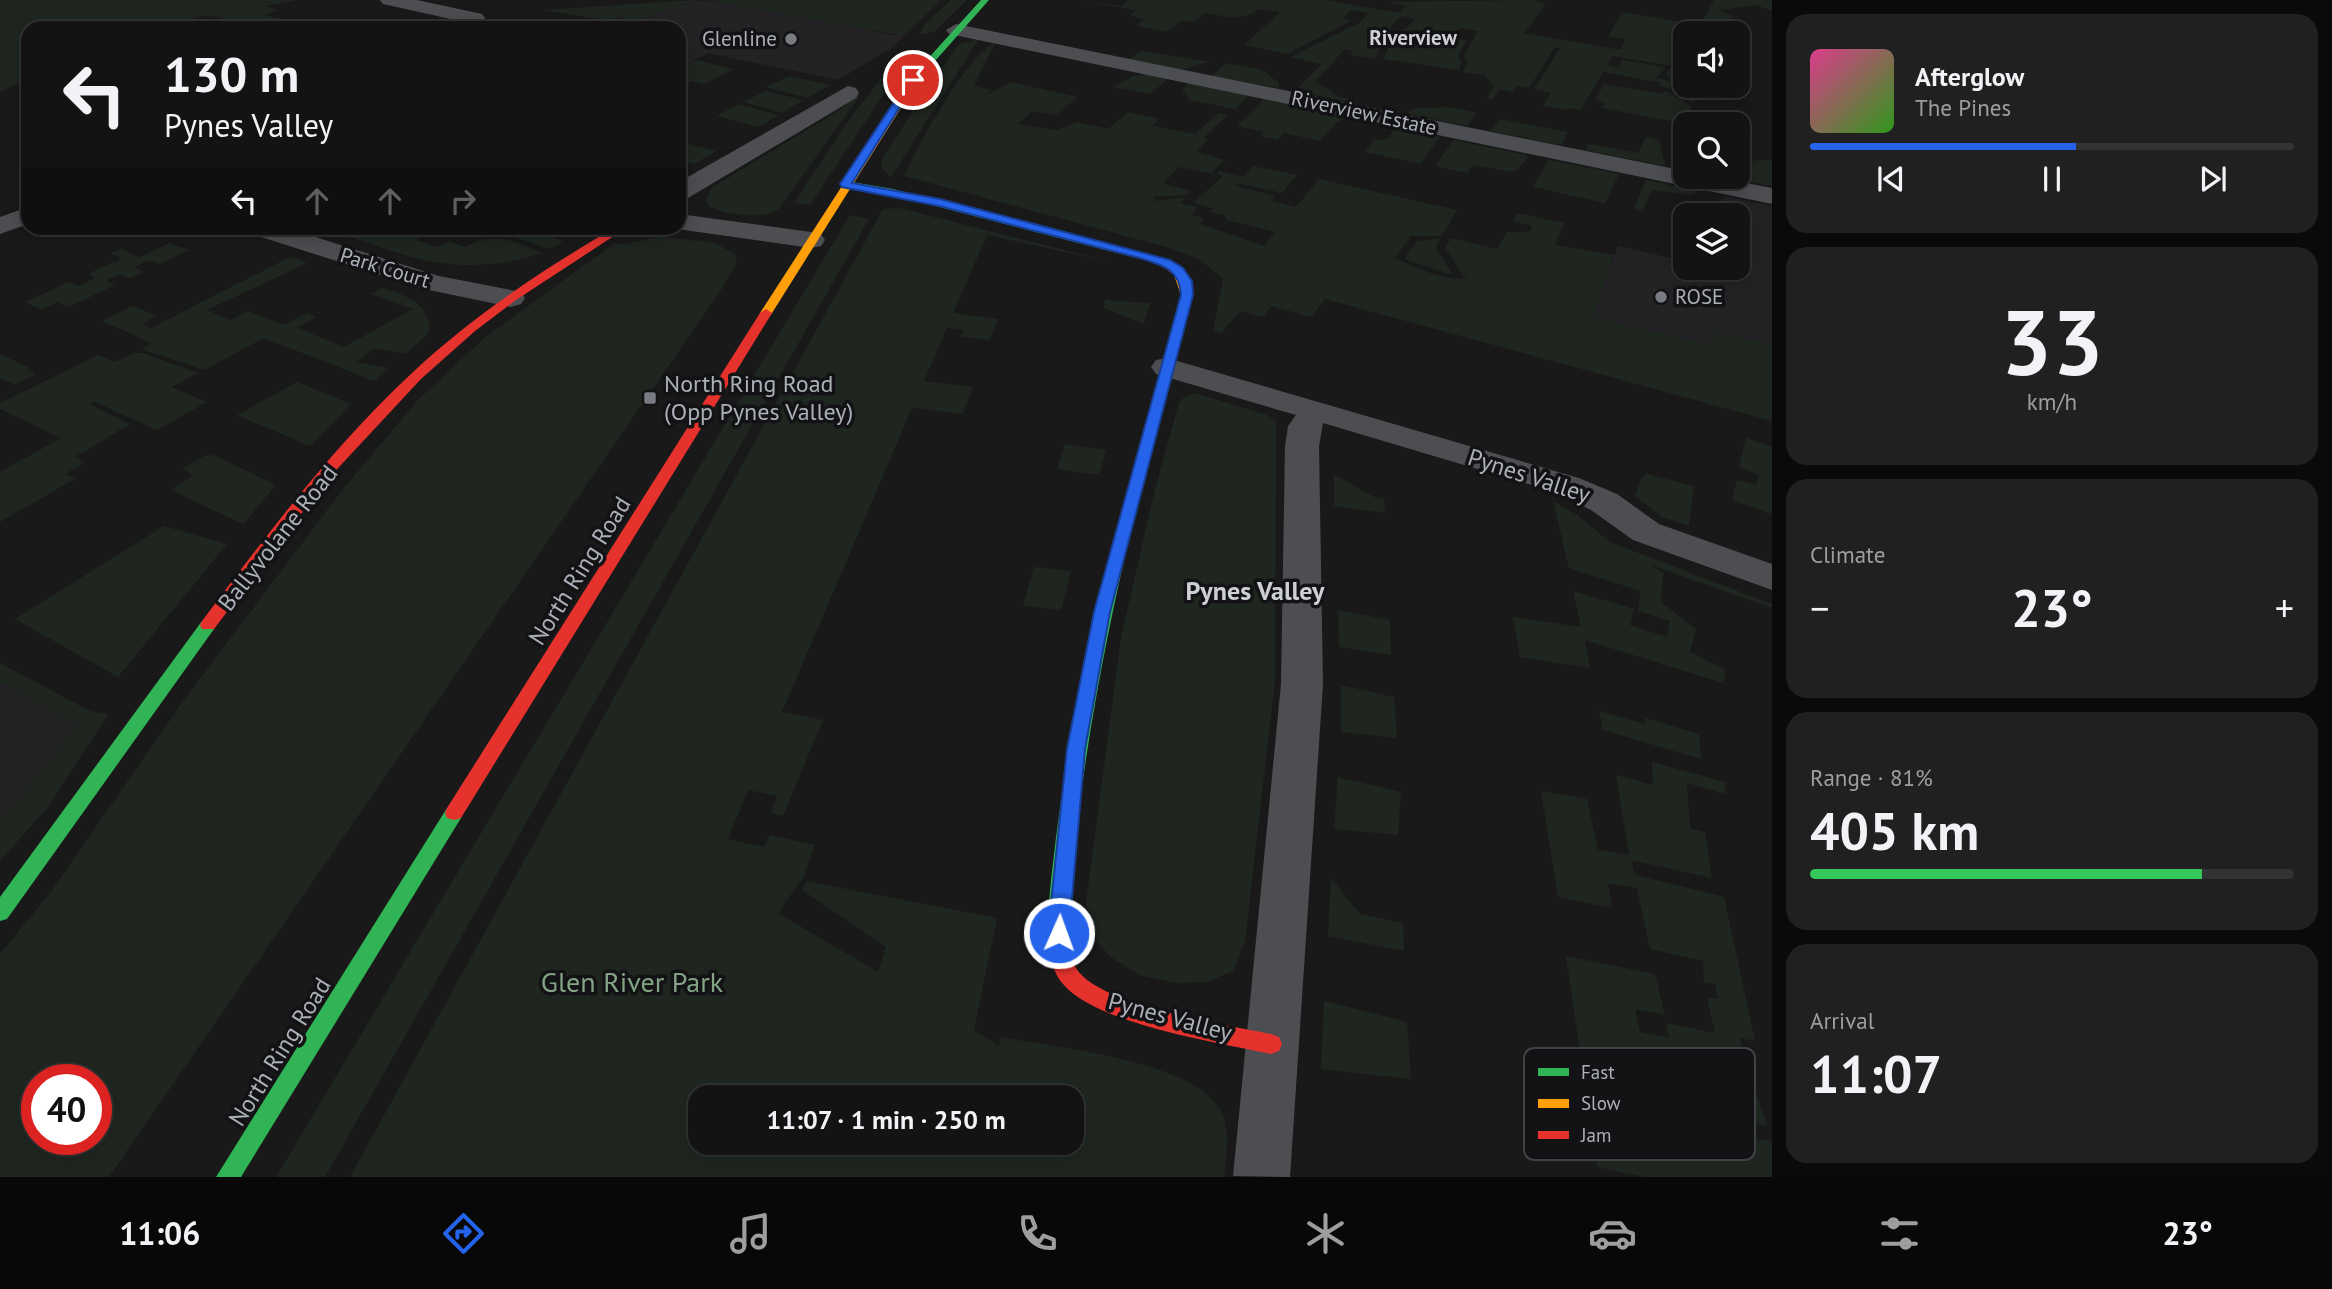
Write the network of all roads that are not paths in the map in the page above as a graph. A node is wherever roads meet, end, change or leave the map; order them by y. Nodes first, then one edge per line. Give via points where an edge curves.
1 (390, 0) edge
2 (985, 0) edge
3 (474, 21) edge
4 (956, 30) junction
5 (848, 93) dead end
6 (846, 184) junction
7 (686, 189) edge
8 (1772, 196) edge
9 (21, 218) edge
10 (686, 223) edge
11 (0, 226) edge
12 (283, 235) edge
13 (610, 235) edge
14 (811, 240) junction
15 (511, 298) junction
16 (1167, 367) junction
17 (1315, 411) junction
18 (1772, 578) edge
19 (0, 913) edge
20 (1271, 1044) junction
21 (1262, 1176) edge
22 (228, 1177) edge

1 - 3 street
2 - 4 street, North Ring Road
4 - 6 street, North Ring Road via 913,80
4 - 8 street, Riverview Estate
5 - 7 street
6 - 14 street, North Ring Road
6 - 16 street, Pynes Valley via 990,215 1166,262 1186,281 1187,295
9 - 11 street
10 - 14 street
12 - 15 street, Park Court via 434,283
13 - 15 street, Ballyvolane Road
14 - 22 street, North Ring Road
15 - 19 street, Ballyvolane Road via 426,367 272,540
16 - 17 street, Pynes Valley
16 - 20 street, Pynes Valley via 1102,612 1076,749 1058,912 1059,954 1071,979 1088,993
17 - 18 street, Pynes Valley via 1567,485 1604,502 1646,532
17 - 20 street via 1305,425 1302,446 1302,684
20 - 21 street

